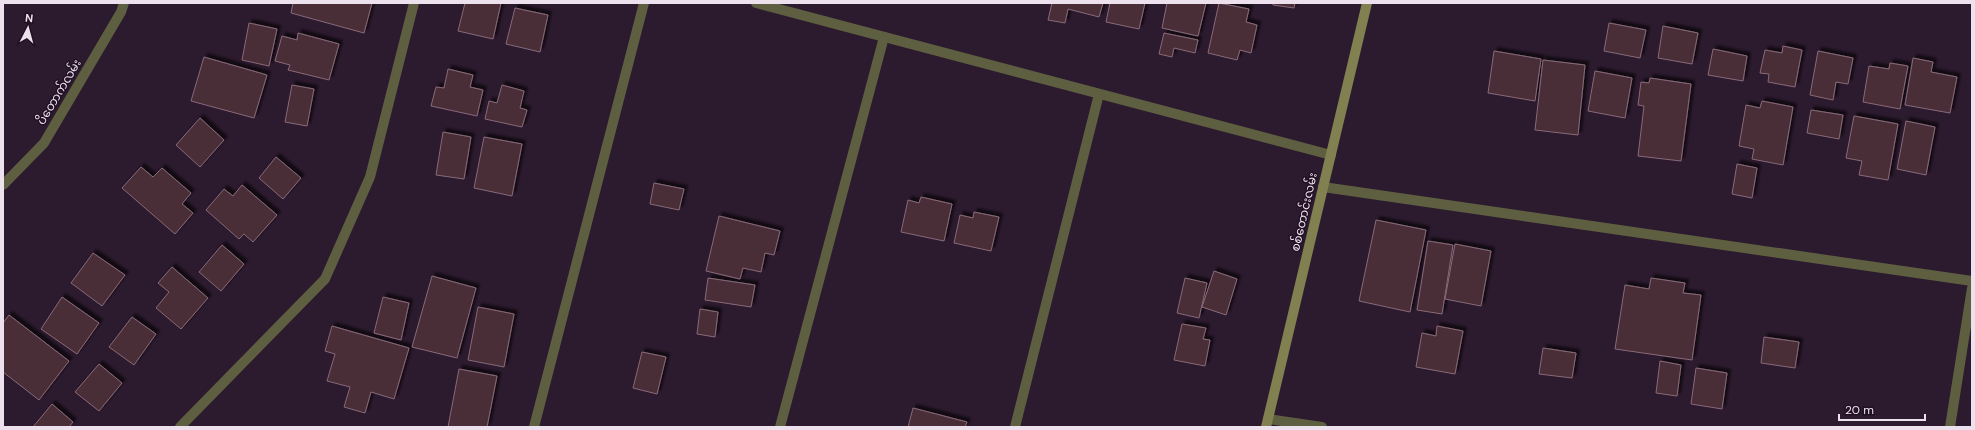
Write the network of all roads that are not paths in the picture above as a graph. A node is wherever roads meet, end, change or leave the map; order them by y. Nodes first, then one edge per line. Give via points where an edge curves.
1 (124, 3) edge
2 (414, 3) edge
3 (644, 3) edge
4 (756, 3) edge
5 (1367, 3) edge
6 (884, 37) junction
7 (1099, 94) junction
8 (1331, 155) junction
9 (3, 185) edge
10 (1324, 187) junction
11 (1972, 281) edge
12 (1972, 288) edge
13 (1267, 423) edge
14 (180, 427) edge
15 (534, 427) edge
16 (780, 427) edge
17 (1015, 427) edge
18 (1322, 427) edge
19 (1950, 427) edge

1 - 9 street, ပိတောက်လမ်း via 44,143
2 - 14 street via 370,177 325,278
3 - 15 street
4 - 6 street
5 - 8 street, စစ်တောင်းလမ်း
6 - 7 street
6 - 16 street
7 - 8 street
7 - 17 street
8 - 10 street, စစ်တောင်းလမ်း
10 - 11 street
10 - 13 street, စစ်တောင်းလမ်း
12 - 19 street
13 - 18 street

